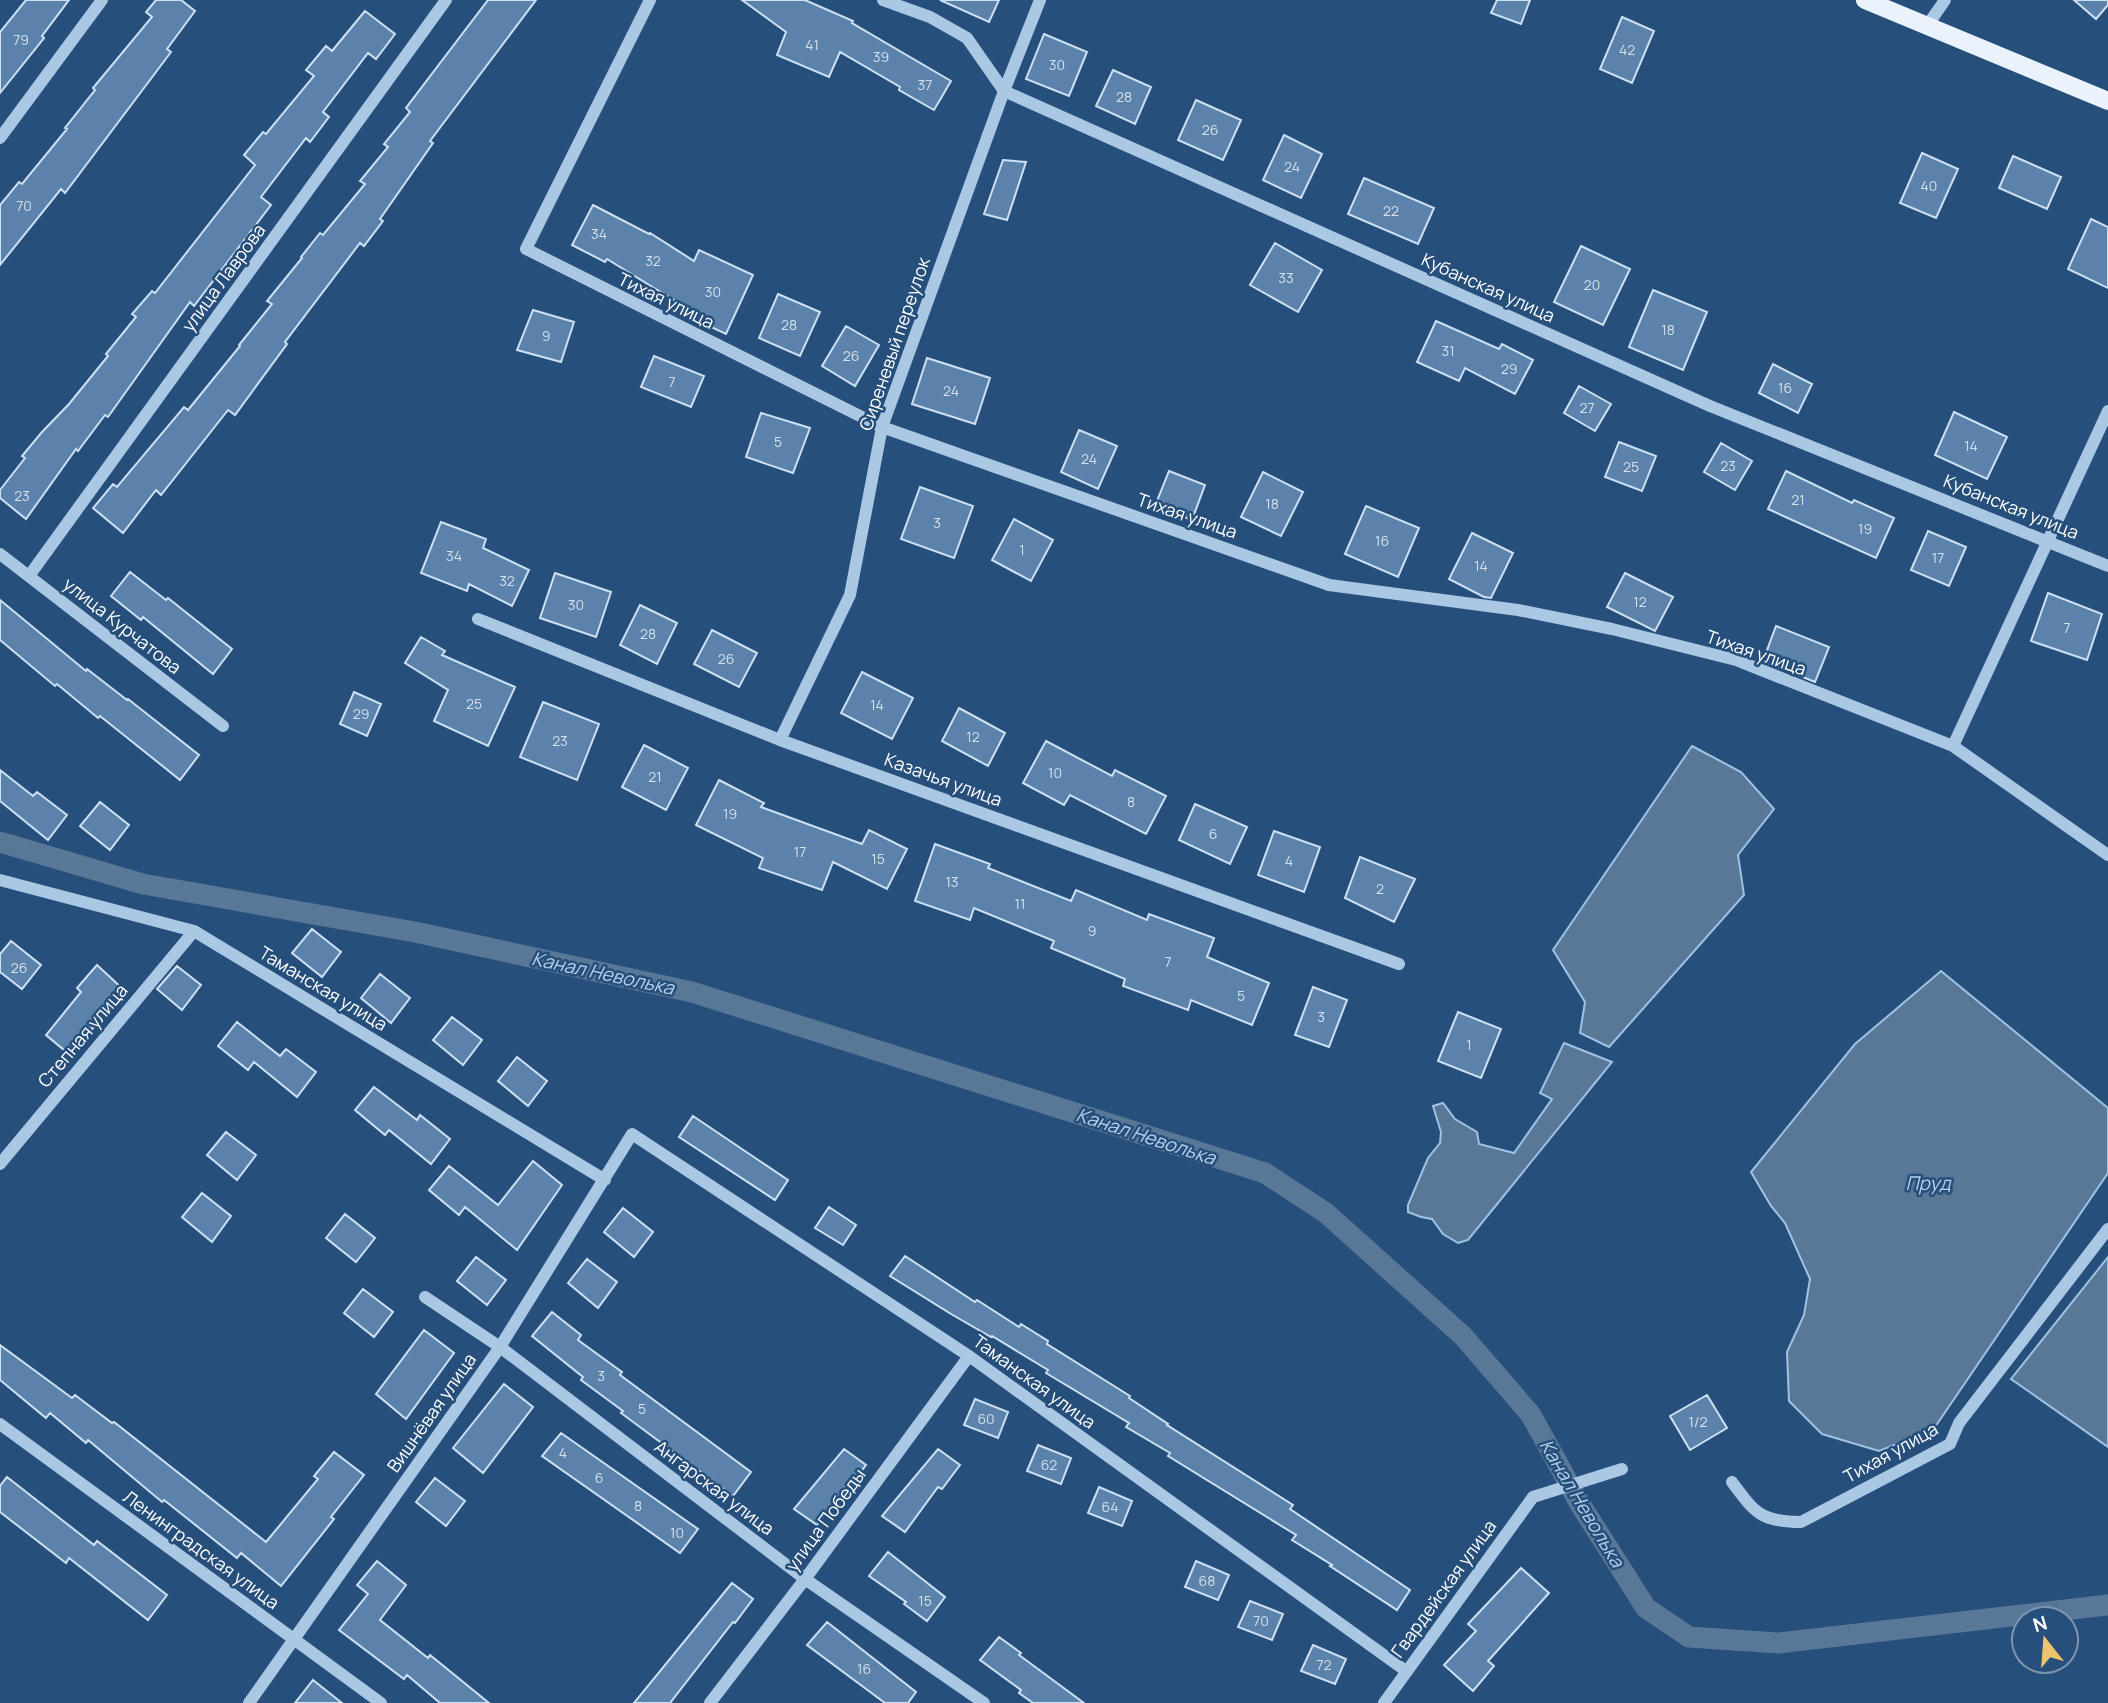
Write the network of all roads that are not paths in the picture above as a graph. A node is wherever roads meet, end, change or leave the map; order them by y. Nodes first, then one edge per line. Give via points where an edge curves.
1 (102, 0) edge
2 (446, 0) edge
3 (650, 0) edge
4 (883, 0) edge
5 (1040, 0) edge
6 (1865, 0) edge
7 (1945, 0) edge
8 (1927, 26) junction
9 (1004, 92) junction
10 (2108, 101) edge
11 (0, 138) edge
12 (2108, 411) edge
13 (882, 428) junction
14 (2048, 540) junction
15 (0, 554) edge
16 (2108, 566) edge
17 (29, 576) junction
18 (478, 619) dead end
19 (223, 726) dead end
20 (780, 740) junction
21 (1954, 746) junction
22 (2108, 855) edge
23 (0, 880) edge
24 (194, 932) junction
25 (1399, 964) dead end
26 (632, 1134) joint
27 (0, 1164) edge
28 (605, 1180) junction
29 (2108, 1229) edge
30 (425, 1297) dead end
31 (500, 1347) junction
32 (969, 1356) junction
33 (0, 1424) edge
34 (1622, 1469) dead end
35 (1732, 1482) dead end
36 (805, 1579) junction
37 (295, 1641) junction
38 (1406, 1671) junction
39 (249, 1703) edge
40 (381, 1703) edge
41 (710, 1703) edge
42 (984, 1703) edge
43 (1384, 1703) edge

1 - 11 street
2 - 17 street, улица Лаврова
3 - 13 street, Тихая улица via 526,249
4 - 9 street via 930,17 967,38
5 - 9 street, Сиреневый переулок
6 - 8 main road
7 - 8 street
8 - 10 main road
9 - 13 street, Сиреневый переулок
9 - 14 street, Кубанская улица via 1710,406
12 - 14 street
13 - 20 street, Сиреневый переулок via 850,595
13 - 21 street, Тихая улица via 1329,584 1518,610 1736,660
14 - 16 street, Кубанская улица
14 - 21 street
15 - 17 street, улица Курчатова
17 - 19 street, улица Курчатова
18 - 20 street, Казачья улица
20 - 25 street, Казачья улица
21 - 22 street, Тихая улица
23 - 24 street, Таманская улица
24 - 27 street, Степная улица
24 - 28 street, Таманская улица
26 - 28 street, Вишнёвая улица
26 - 32 street, Таманская улица
28 - 31 street, Вишнёвая улица
29 - 35 street, Тихая улица via 1959,1423 1950,1444 1801,1522 1762,1516
30 - 31 street, Ангарская улица
31 - 36 street, Ангарская улица
31 - 37 street, Вишнёвая улица
32 - 36 street, улица Победы
32 - 38 street, Таманская улица
33 - 37 street, Ленинградская улица
34 - 38 street, Гвардейская улица via 1533,1497
36 - 41 street, улица Победы
36 - 42 street, Ангарская улица
37 - 39 street, Вишнёвая улица
37 - 40 street, Ленинградская улица
38 - 43 street, Гвардейская улица

